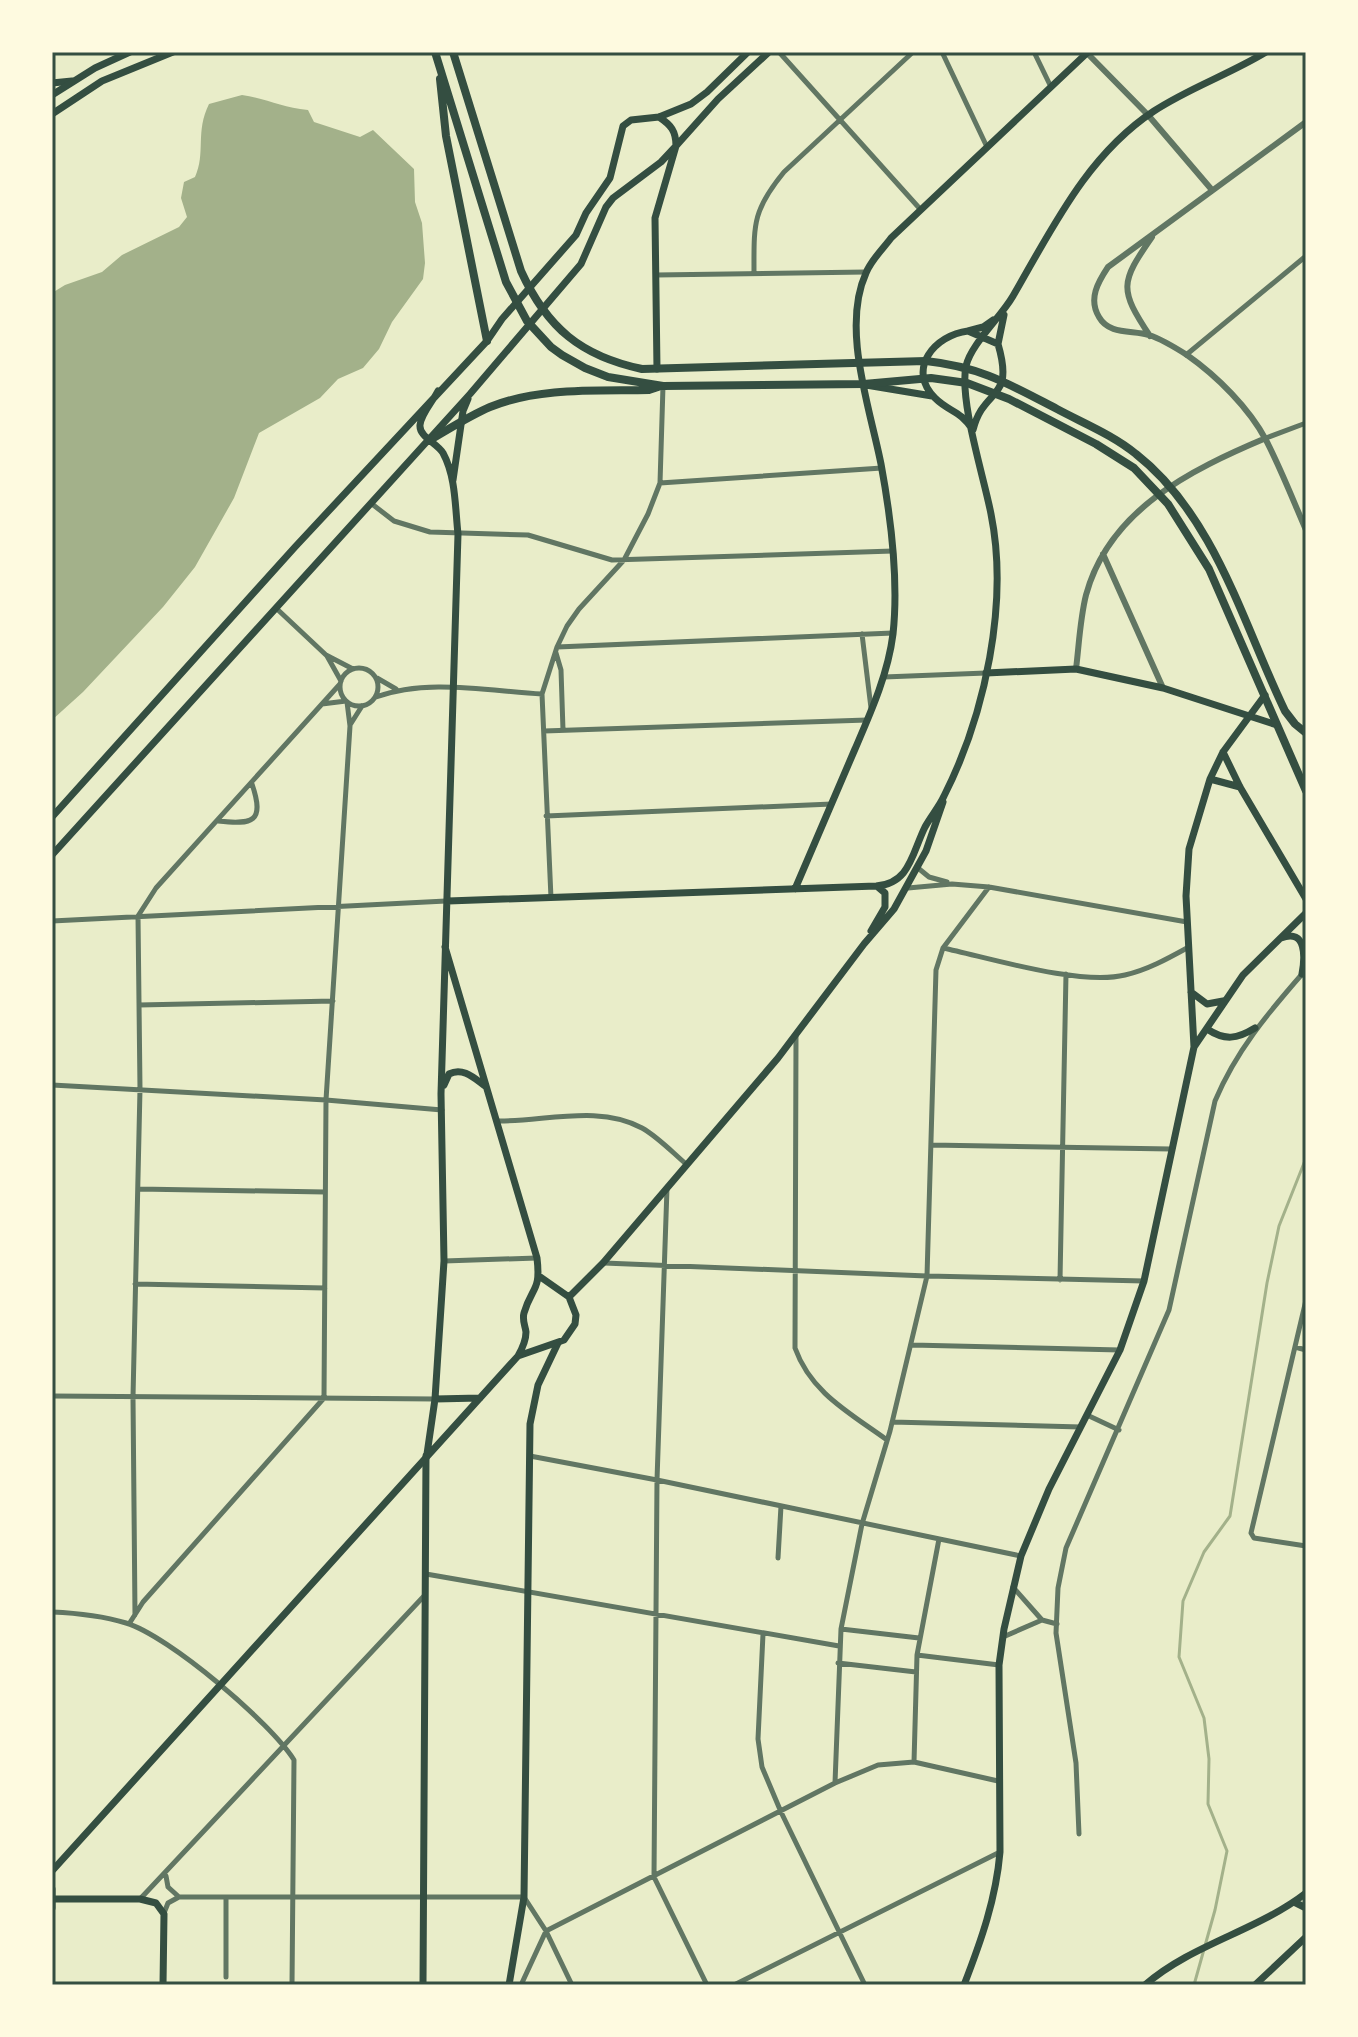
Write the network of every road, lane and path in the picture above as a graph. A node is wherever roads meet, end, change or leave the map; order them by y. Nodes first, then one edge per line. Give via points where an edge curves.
1 (173, 52) edge
2 (435, 52) edge
3 (453, 52) edge
4 (748, 52) edge
5 (769, 52) edge
6 (779, 52) edge
7 (913, 52) edge
8 (942, 52) edge
9 (1034, 52) edge
10 (1266, 52) edge
11 (128, 53) edge
12 (1087, 53) edge
13 (440, 66) junction
14 (130, 68) junction
15 (72, 81) junction
16 (52, 83) edge
17 (1052, 88) junction
18 (52, 95) edge
19 (52, 114) edge
20 (1148, 115) junction
21 (659, 117) junction
22 (841, 120) junction
23 (1306, 122) edge
24 (676, 146) junction
25 (987, 148) junction
26 (1212, 190) junction
27 (921, 210) junction
28 (1160, 228) junction
29 (1306, 256) edge
30 (866, 272) junction
31 (754, 273) junction
32 (655, 275) junction
33 (1006, 308) junction
34 (968, 331) junction
35 (1150, 336) junction
36 (985, 337) junction
37 (487, 341) junction
38 (998, 344) junction
39 (1186, 355) junction
40 (926, 361) junction
41 (859, 363) junction
42 (966, 368) junction
43 (657, 369) junction
44 (925, 379) junction
45 (1003, 380) junction
46 (966, 382) junction
47 (864, 384) junction
48 (663, 386) junction
49 (438, 391) junction
50 (470, 394) junction
51 (996, 394) junction
52 (932, 396) junction
53 (463, 421) junction
54 (1306, 423) edge
55 (973, 430) junction
56 (1266, 438) junction
57 (430, 440) junction
58 (882, 468) junction
59 (453, 483) junction
60 (660, 483) junction
61 (1170, 487) junction
62 (1160, 493) junction
63 (372, 504) junction
64 (1306, 530) edge
65 (458, 534) junction
66 (893, 551) junction
67 (1103, 554) junction
68 (624, 560) junction
69 (277, 609) junction
70 (893, 633) junction
71 (862, 634) junction
72 (556, 649) junction
73 (326, 655) junction
74 (353, 669) junction
75 (1076, 669) junction
76 (986, 673) junction
77 (884, 677) junction
78 (376, 678) junction
79 (341, 683) junction
80 (452, 688) junction
81 (1163, 688) junction
82 (397, 690) junction
83 (542, 694) junction
84 (1265, 695) junction
85 (376, 697) junction
86 (347, 701) junction
87 (321, 704) junction
88 (362, 706) junction
89 (872, 709) junction
90 (1250, 714) junction
91 (867, 720) junction
92 (1277, 725) junction
93 (350, 726) junction
94 (563, 730) junction
95 (544, 731) junction
96 (1306, 733) edge
97 (1223, 752) junction
98 (1210, 779) junction
99 (252, 784) junction
100 (1240, 787) junction
101 (1306, 791) edge
102 (944, 797) junction
103 (832, 804) junction
104 (546, 816) junction
105 (52, 817) edge
106 (217, 821) junction
107 (53, 854) edge
108 (918, 868) junction
109 (952, 884) junction
110 (876, 886) junction
111 (989, 887) junction
112 (908, 888) junction
113 (795, 889) junction
114 (551, 899) junction
115 (1306, 899) edge
116 (448, 901) junction
117 (338, 906) junction
118 (1306, 913) edge
119 (138, 916) junction
120 (52, 921) edge
121 (1187, 922) junction
122 (1279, 939) junction
123 (864, 944) junction
124 (445, 947) junction
125 (943, 948) junction
126 (1187, 948) junction
127 (1304, 972) edge
128 (1066, 974) junction
129 (1191, 992) junction
130 (333, 1001) junction
131 (1223, 1001) junction
132 (139, 1005) junction
133 (1255, 1028) junction
134 (1207, 1029) junction
135 (796, 1036) junction
136 (1194, 1047) junction
137 (52, 1085) edge
138 (485, 1086) junction
139 (140, 1089) junction
140 (441, 1094) junction
141 (326, 1100) junction
142 (442, 1110) junction
143 (497, 1121) junction
144 (931, 1145) junction
145 (1064, 1147) junction
146 (1171, 1149) junction
147 (686, 1164) junction
148 (667, 1187) junction
149 (138, 1189) junction
150 (325, 1192) junction
151 (537, 1258) junction
152 (444, 1261) junction
153 (603, 1263) junction
154 (665, 1267) junction
155 (796, 1270) junction
156 (539, 1276) junction
157 (927, 1276) junction
158 (1060, 1280) junction
159 (1144, 1281) junction
160 (135, 1284) junction
161 (325, 1288) junction
162 (569, 1297) junction
163 (1306, 1300) edge
164 (558, 1343) junction
165 (912, 1345) junction
166 (1295, 1347) junction
167 (1120, 1350) junction
168 (1306, 1350) edge
169 (518, 1356) junction
170 (52, 1396) edge
171 (133, 1397) junction
172 (324, 1398) junction
173 (480, 1398) junction
174 (435, 1399) junction
175 (1087, 1415) junction
176 (892, 1422) junction
177 (1081, 1427) junction
178 (1119, 1430) junction
179 (887, 1440) junction
180 (426, 1456) junction
181 (530, 1456) junction
182 (657, 1480) junction
183 (781, 1506) junction
184 (862, 1524) junction
185 (939, 1539) junction
186 (1306, 1546) edge
187 (1021, 1556) junction
188 (778, 1558) dead end
189 (425, 1574) junction
190 (1013, 1587) junction
191 (528, 1591) junction
192 (424, 1595) junction
193 (52, 1612) edge
194 (135, 1615) junction
195 (656, 1615) junction
196 (1042, 1620) junction
197 (129, 1624) junction
198 (1057, 1624) junction
199 (841, 1629) junction
200 (763, 1634) junction
201 (1003, 1637) junction
202 (919, 1638) junction
203 (839, 1646) junction
204 (917, 1655) junction
205 (838, 1663) junction
206 (999, 1665) junction
207 (916, 1672) junction
208 (219, 1685) junction
209 (285, 1746) junction
210 (914, 1762) junction
211 (998, 1781) junction
212 (835, 1783) junction
213 (781, 1812) junction
214 (1079, 1834) dead end
215 (1000, 1852) junction
216 (52, 1871) edge
217 (168, 1872) junction
218 (654, 1877) junction
219 (52, 1889) edge
220 (1306, 1893) edge
221 (293, 1896) junction
222 (179, 1897) junction
223 (226, 1897) junction
224 (425, 1897) junction
225 (524, 1897) junction
226 (54, 1899) junction
227 (140, 1899) junction
228 (1294, 1902) junction
229 (52, 1908) edge
230 (1306, 1908) edge
231 (164, 1914) junction
232 (546, 1931) junction
233 (839, 1931) junction
234 (1306, 1937) edge
235 (226, 1977) dead end
236 (163, 1985) edge
237 (292, 1985) edge
238 (423, 1985) edge
239 (509, 1985) edge
240 (521, 1985) edge
241 (572, 1985) edge
242 (707, 1985) edge
243 (734, 1985) edge
244 (865, 1985) edge
245 (964, 1985) edge
246 (1145, 1985) edge
247 (1255, 1985) edge

1 - 14 main road
2 - 13 highway
3 - 43 highway via 532,295 567,337 607,360
4 - 21 main road via 707,92
5 - 24 main road
6 - 22 street
7 - 22 street
8 - 25 street
9 - 17 street
10 - 20 main road
11 - 14 main road
11 - 15 main road
12 - 17 main road
12 - 20 street
13 - 37 highway via 441,110
13 - 48 highway via 506,282 527,321 551,347 585,368
14 - 19 main road
15 - 16 main road
15 - 18 main road
17 - 25 main road
20 - 26 street
20 - 33 main road via 1084,177
21 - 24 main road via 676,134
21 - 37 main road via 623,126 610,178 576,235
22 - 27 street
22 - 31 street via 784,172 759,208
23 - 26 street
24 - 32 main road via 655,218
24 - 50 main road via 613,198 581,264
25 - 27 main road
26 - 28 street
27 - 30 main road
28 - 35 street via 1127,281 1131,307
28 - 35 street via 1108,267 1094,290 1094,307 1102,322
29 - 39 street
30 - 31 street
30 - 41 main road via 856,328
31 - 32 street
32 - 43 main road
33 - 34 main road via 983,327
33 - 36 main road
33 - 38 main road
34 - 36 main road
34 - 40 main road via 942,339
35 - 39 street
36 - 38 main road
36 - 42 main road
37 - 49 main road
38 - 45 main road
39 - 56 street via 1228,392
40 - 41 highway
40 - 42 highway
40 - 44 main road
41 - 43 highway
41 - 47 main road
42 - 45 highway
42 - 46 main road
44 - 46 highway
44 - 47 highway
44 - 52 main road
45 - 51 main road
45 - 61 highway via 1124,445
46 - 51 highway
46 - 55 main road
47 - 48 highway
47 - 52 main road
47 - 58 main road
48 - 53 highway via 536,395 490,407
48 - 60 street
49 - 57 main road via 421,420 420,428
49 - 105 main road
50 - 53 main road
50 - 57 main road
51 - 55 main road via 981,407
51 - 62 highway via 1096,444 1134,468
52 - 55 main road via 957,411
53 - 57 highway
53 - 59 main road
54 - 56 street
55 - 76 main road via 997,568
56 - 61 street
56 - 64 street
57 - 59 main road via 441,451
57 - 63 main road
58 - 60 street
58 - 66 main road
59 - 65 main road
60 - 68 street
61 - 62 street
61 - 96 highway via 1220,564 1275,690
62 - 67 street via 1129,518
62 - 84 highway via 1209,569
63 - 65 street via 410,527
63 - 69 main road
65 - 68 street via 528,535 597,558
65 - 80 main road
66 - 68 street
66 - 70 main road
67 - 75 street via 1086,596
67 - 81 street
68 - 72 street via 579,609
69 - 73 street
69 - 107 main road
70 - 71 street
70 - 77 main road
71 - 72 street
71 - 89 street
72 - 83 street
72 - 94 street
73 - 74 street
73 - 79 street
74 - 78 street via 366,669
74 - 79 street
75 - 76 main road
75 - 81 main road
76 - 77 street
76 - 102 main road
77 - 89 main road
78 - 82 street
78 - 85 street
79 - 86 street
79 - 87 street
80 - 82 street
80 - 83 street
80 - 116 main road
81 - 90 main road
82 - 85 street
83 - 95 street
84 - 90 main road
84 - 92 highway
85 - 88 street
86 - 87 street
86 - 88 street
86 - 93 street
87 - 99 street
88 - 93 street
89 - 91 main road
90 - 92 main road
90 - 97 main road
91 - 94 street
91 - 103 main road
92 - 101 highway
93 - 117 street
94 - 95 street
95 - 104 street
97 - 98 main road
97 - 100 main road
98 - 100 main road
98 - 121 main road via 1189,849
99 - 106 street
99 - 106 street via 256,817 239,824
100 - 115 main road
102 - 108 main road
102 - 110 main road via 904,875
103 - 104 street
103 - 113 main road
104 - 114 street
106 - 119 street via 156,888
108 - 109 street
108 - 112 main road
109 - 111 street
109 - 112 street
110 - 112 main road
110 - 113 main road
110 - 123 main road via 886,902
111 - 121 street
111 - 125 street
112 - 123 main road
113 - 114 main road
114 - 116 main road
116 - 117 street
116 - 124 main road
117 - 119 street
117 - 130 street
118 - 122 main road
119 - 120 street
119 - 132 street
121 - 126 main road
122 - 127 main road via 1296,937 1304,946
122 - 131 main road
123 - 135 main road
124 - 138 main road
124 - 140 main road
125 - 128 street
125 - 144 street via 936,970
126 - 128 street via 1122,976
126 - 129 main road
127 - 133 street
128 - 145 street
129 - 131 main road via 1207,1004
129 - 136 main road
130 - 132 street
130 - 141 street
131 - 134 main road
132 - 139 street
133 - 134 main road via 1229,1039
133 - 178 street via 1215,1101 1169,1310
134 - 136 main road
135 - 147 main road
135 - 155 street
136 - 146 main road
137 - 139 street
138 - 140 main road via 455,1071
138 - 143 main road
139 - 141 street
139 - 149 street
140 - 142 main road
141 - 142 street
141 - 150 street
142 - 152 main road
143 - 147 street via 592,1116 627,1122
143 - 151 main road
144 - 145 street
144 - 157 street
145 - 146 street
145 - 158 street
146 - 159 main road
147 - 148 main road
148 - 153 main road
148 - 154 street
149 - 150 street
149 - 160 street
150 - 161 street
151 - 152 street
151 - 156 main road
152 - 174 main road
153 - 154 street
153 - 162 main road
154 - 155 street
154 - 182 street
155 - 157 street
155 - 179 street via 795,1348 800,1363 819,1390
156 - 162 main road
156 - 169 main road via 524,1312 526,1333
157 - 158 street
157 - 165 street
158 - 159 street
159 - 167 main road
160 - 161 street
160 - 171 street
161 - 172 street
162 - 164 main road via 575,1324
163 - 166 street
164 - 169 main road
164 - 181 main road via 538,1385
165 - 167 street
165 - 176 street
166 - 168 street
166 - 186 street via 1252,1536
167 - 175 main road
169 - 173 main road
170 - 171 street
171 - 172 street
171 - 194 street
172 - 174 street
172 - 194 street
173 - 174 main road
173 - 180 main road
174 - 180 main road
175 - 177 main road
175 - 178 street
176 - 177 street
176 - 179 street
177 - 187 main road
178 - 198 street via 1066,1548
179 - 184 street
180 - 189 main road
180 - 208 main road
181 - 182 street
181 - 191 main road
182 - 183 street
182 - 195 street
183 - 184 street
183 - 188 street
184 - 185 street
184 - 199 street
185 - 187 street
185 - 202 street
187 - 190 main road
189 - 191 street
189 - 192 main road
190 - 196 street
190 - 201 main road
191 - 195 street
191 - 225 main road
192 - 209 street
192 - 224 main road
193 - 197 street
194 - 197 street
195 - 200 street
195 - 218 street
196 - 198 street
196 - 201 street
197 - 208 street
198 - 214 street via 1076,1763
199 - 202 street
199 - 203 street
200 - 203 street
200 - 213 street via 758,1739 762,1767
201 - 206 main road
202 - 204 street
203 - 205 street
204 - 206 street
204 - 207 street
205 - 207 street
205 - 212 street
206 - 211 main road
207 - 210 street
208 - 209 street
208 - 216 main road
209 - 217 street
209 - 221 street via 294,1760
210 - 211 street
210 - 212 street via 878,1765
211 - 215 main road
212 - 213 street
213 - 218 street
213 - 233 street
215 - 233 street
215 - 245 main road via 987,1921
217 - 222 street via 168,1887
217 - 227 street
218 - 232 street
218 - 242 street
219 - 226 main road
220 - 228 main road
221 - 223 street
221 - 224 street
221 - 237 street
222 - 223 street
222 - 231 street via 168,1903
223 - 235 street
224 - 225 street
224 - 238 main road
225 - 232 street
225 - 239 main road
226 - 227 main road
226 - 229 main road
227 - 231 main road via 156,1903
228 - 230 main road
228 - 246 main road
231 - 236 main road
232 - 240 street
232 - 241 street
233 - 243 street
233 - 244 street
234 - 247 main road

